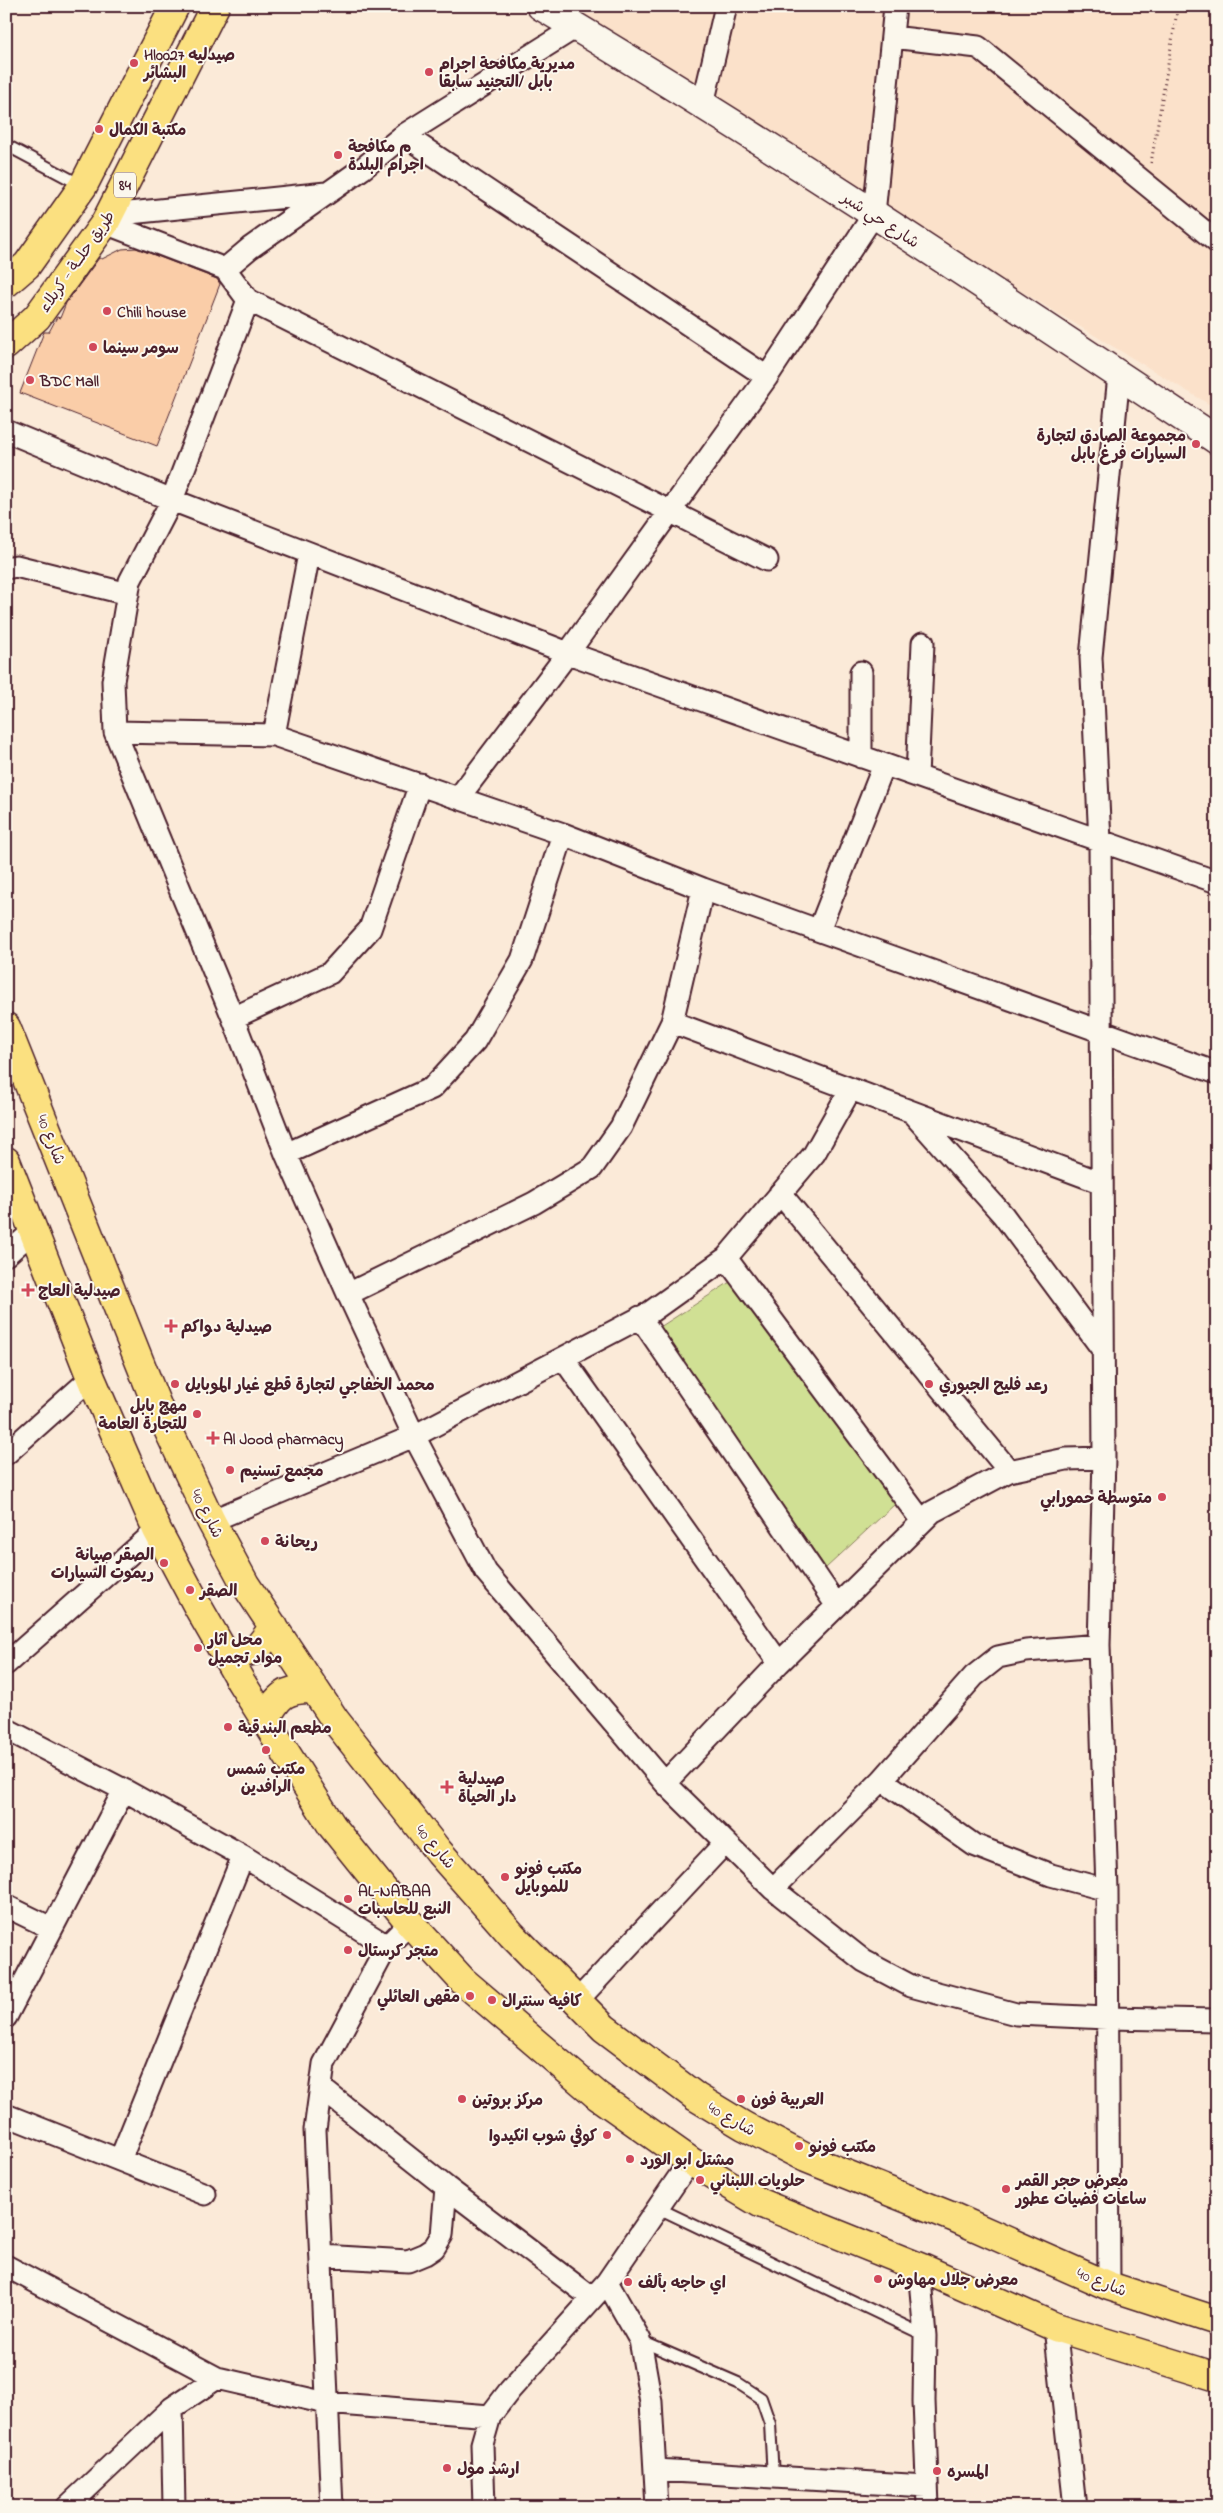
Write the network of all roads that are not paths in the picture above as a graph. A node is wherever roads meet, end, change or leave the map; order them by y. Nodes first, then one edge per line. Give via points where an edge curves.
1 (175, 6) edge
2 (215, 6) edge
3 (541, 6) edge
4 (726, 6) edge
5 (895, 6) edge
6 (576, 27) junction
7 (892, 37) junction
8 (703, 104) junction
9 (404, 135) junction
10 (6, 145) edge
11 (83, 186) junction
12 (328, 193) junction
13 (874, 214) junction
14 (108, 219) junction
15 (1217, 242) edge
16 (225, 269) junction
17 (6, 283) edge
18 (248, 300) junction
19 (6, 345) edge
20 (1119, 375) junction
21 (766, 377) junction
22 (6, 431) edge
23 (1217, 440) edge
24 (172, 500) junction
25 (669, 513) junction
26 (309, 554) junction
27 (767, 560) dead end
28 (6, 568) edge
29 (128, 594) junction
30 (923, 643) dead end
31 (568, 653) junction
32 (861, 672) dead end
33 (115, 732) junction
34 (274, 735) junction
35 (860, 756) junction
36 (884, 765) junction
37 (917, 776) junction
38 (420, 784) junction
39 (458, 797) junction
40 (563, 834) junction
41 (1100, 842) junction
42 (1217, 882) edge
43 (704, 889) junction
44 (819, 930) junction
45 (233, 1018) junction
46 (672, 1022) junction
47 (6, 1027) edge
48 (1101, 1030) junction
49 (1217, 1073) edge
50 (850, 1090) junction
51 (912, 1113) junction
52 (286, 1154) junction
53 (6, 1161) edge
54 (1102, 1183) junction
55 (780, 1193) junction
56 (34, 1230) junction
57 (6, 1255) edge
58 (726, 1258) junction
59 (348, 1294) junction
60 (640, 1317) junction
61 (1103, 1350) junction
62 (563, 1358) junction
63 (91, 1378) junction
64 (414, 1436) junction
65 (6, 1454) edge
66 (1104, 1458) junction
67 (1009, 1471) junction
68 (211, 1520) junction
69 (922, 1521) junction
70 (157, 1530) junction
71 (837, 1606) junction
72 (274, 1627) junction
73 (1099, 1644) junction
74 (226, 1656) junction
75 (779, 1663) junction
76 (6, 1664) edge
77 (314, 1688) junction
78 (265, 1720) junction
79 (6, 1729) edge
80 (882, 1780) junction
81 (665, 1783) junction
82 (124, 1790) junction
83 (725, 1843) junction
84 (243, 1856) junction
85 (773, 1889) junction
86 (1107, 1890) junction
87 (6, 1906) edge
88 (410, 1923) junction
89 (51, 1928) junction
90 (387, 1946) junction
91 (576, 2002) junction
92 (6, 2017) edge
93 (1107, 2018) junction
94 (1217, 2020) edge
95 (321, 2088) junction
96 (6, 2115) edge
97 (120, 2160) junction
98 (690, 2160) junction
99 (446, 2187) junction
100 (205, 2194) dead end
101 (658, 2208) junction
102 (321, 2256) junction
103 (6, 2266) edge
104 (919, 2268) junction
105 (607, 2282) junction
106 (1109, 2286) junction
107 (592, 2298) junction
108 (1217, 2321) edge
109 (1055, 2327) junction
110 (925, 2336) junction
111 (640, 2340) junction
112 (1217, 2377) edge
113 (217, 2378) junction
114 (326, 2402) junction
115 (172, 2408) junction
116 (490, 2416) junction
117 (656, 2470) junction
118 (773, 2477) junction
119 (927, 2497) edge
120 (67, 2507) edge
121 (174, 2507) edge
122 (332, 2507) edge
123 (484, 2507) edge
124 (657, 2507) edge
125 (1075, 2507) edge

1 - 11 main road, 84
2 - 14 main road, طريق حلــة - كربلاء / 84
3 - 6 main road, شارع حي شبر
4 - 8 street
5 - 7 street
6 - 8 main road, شارع حي شبر
6 - 9 street
7 - 13 street
7 - 15 street via 978,47
8 - 13 main road, شارع حي شبر
9 - 12 street
9 - 21 street
10 - 11 lane
11 - 17 main road, 84 via 27,265
12 - 14 street
12 - 16 street
13 - 20 main road, شارع حي شبر
13 - 21 street
14 - 16 street
14 - 19 main road, طريق حلــة - كربلاء / 84 via 37,317
16 - 18 street
18 - 24 street
18 - 25 street
20 - 23 main road, شارع حي شبر
20 - 41 street via 1091,657
21 - 25 street
22 - 24 street
24 - 26 street
24 - 29 street via 130,581
25 - 27 street
25 - 31 street
26 - 31 street
26 - 34 street
28 - 29 street via 16,566
29 - 33 street via 113,681
30 - 37 street
31 - 35 street
31 - 39 street
32 - 35 street
33 - 34 street
33 - 45 street
34 - 38 street
35 - 36 street
36 - 37 street
36 - 44 street
37 - 41 street
38 - 39 street
38 - 45 street via 370,929 330,973
39 - 40 street
40 - 43 street
40 - 52 street via 522,960 475,1040 432,1088
41 - 42 street
41 - 48 street
43 - 44 street
43 - 46 street
44 - 48 street
45 - 52 street
46 - 50 street
46 - 59 street via 621,1127 592,1168 534,1203
47 - 68 main road, شارع 40 via 158,1408
48 - 49 street
48 - 54 street
50 - 51 street
50 - 55 street via 814,1154
51 - 54 street
51 - 61 street via 1003,1215
52 - 59 street
53 - 56 main road
54 - 61 street
55 - 58 street
55 - 67 street
56 - 57 street
56 - 63 main road
58 - 60 street
58 - 69 street
59 - 64 street
60 - 62 street
60 - 71 street
61 - 66 street
62 - 64 street
62 - 75 street
63 - 65 street
63 - 70 main road
64 - 68 street
64 - 81 street via 486,1572
66 - 67 street via 1066,1459
66 - 73 street
67 - 69 street via 932,1512
68 - 72 main road, شارع 40 via 245,1584
69 - 71 street
70 - 74 main road
70 - 76 street
71 - 75 street
72 - 74 main road via 256,1650
72 - 77 main road, شارع 40
73 - 80 street via 998,1657 974,1676
73 - 86 street
74 - 78 main road
75 - 81 street
77 - 78 main road via 298,1688 284,1693 275,1701
77 - 91 main road, شارع 40 via 334,1720 438,1851
78 - 88 main road via 332,1826
79 - 82 street
80 - 85 street
80 - 86 street via 974,1845 1051,1875
81 - 83 street
82 - 84 street
82 - 89 street
83 - 85 street
83 - 91 street
84 - 90 street
84 - 97 street
85 - 93 street via 864,1961 911,1986 1016,2014
86 - 93 street
87 - 89 street
88 - 90 street
88 - 98 main road via 463,1981 598,2096
89 - 92 street
90 - 95 street via 324,2064
91 - 106 main road, شارع 40 via 604,2028 696,2097 744,2126 806,2158 954,2217
93 - 94 street
93 - 106 street
95 - 99 street
95 - 102 street via 315,2130
96 - 97 street
97 - 100 street
98 - 101 street
98 - 104 main road via 760,2203
99 - 102 street via 442,2235 434,2248 425,2254 408,2261
99 - 107 street
101 - 105 street
101 - 110 lane
102 - 114 street
103 - 113 street
104 - 109 main road
104 - 110 street
105 - 107 street
105 - 111 street
106 - 108 main road, شارع 40
107 - 116 street
109 - 112 main road
109 - 125 street
110 - 119 street
111 - 117 street via 651,2402
111 - 118 lane via 738,2383 761,2398 770,2424
113 - 114 street
113 - 115 street
114 - 116 street
114 - 122 street
115 - 120 street
115 - 121 street
116 - 123 street via 482,2444
117 - 118 street
117 - 124 street
118 - 119 street

